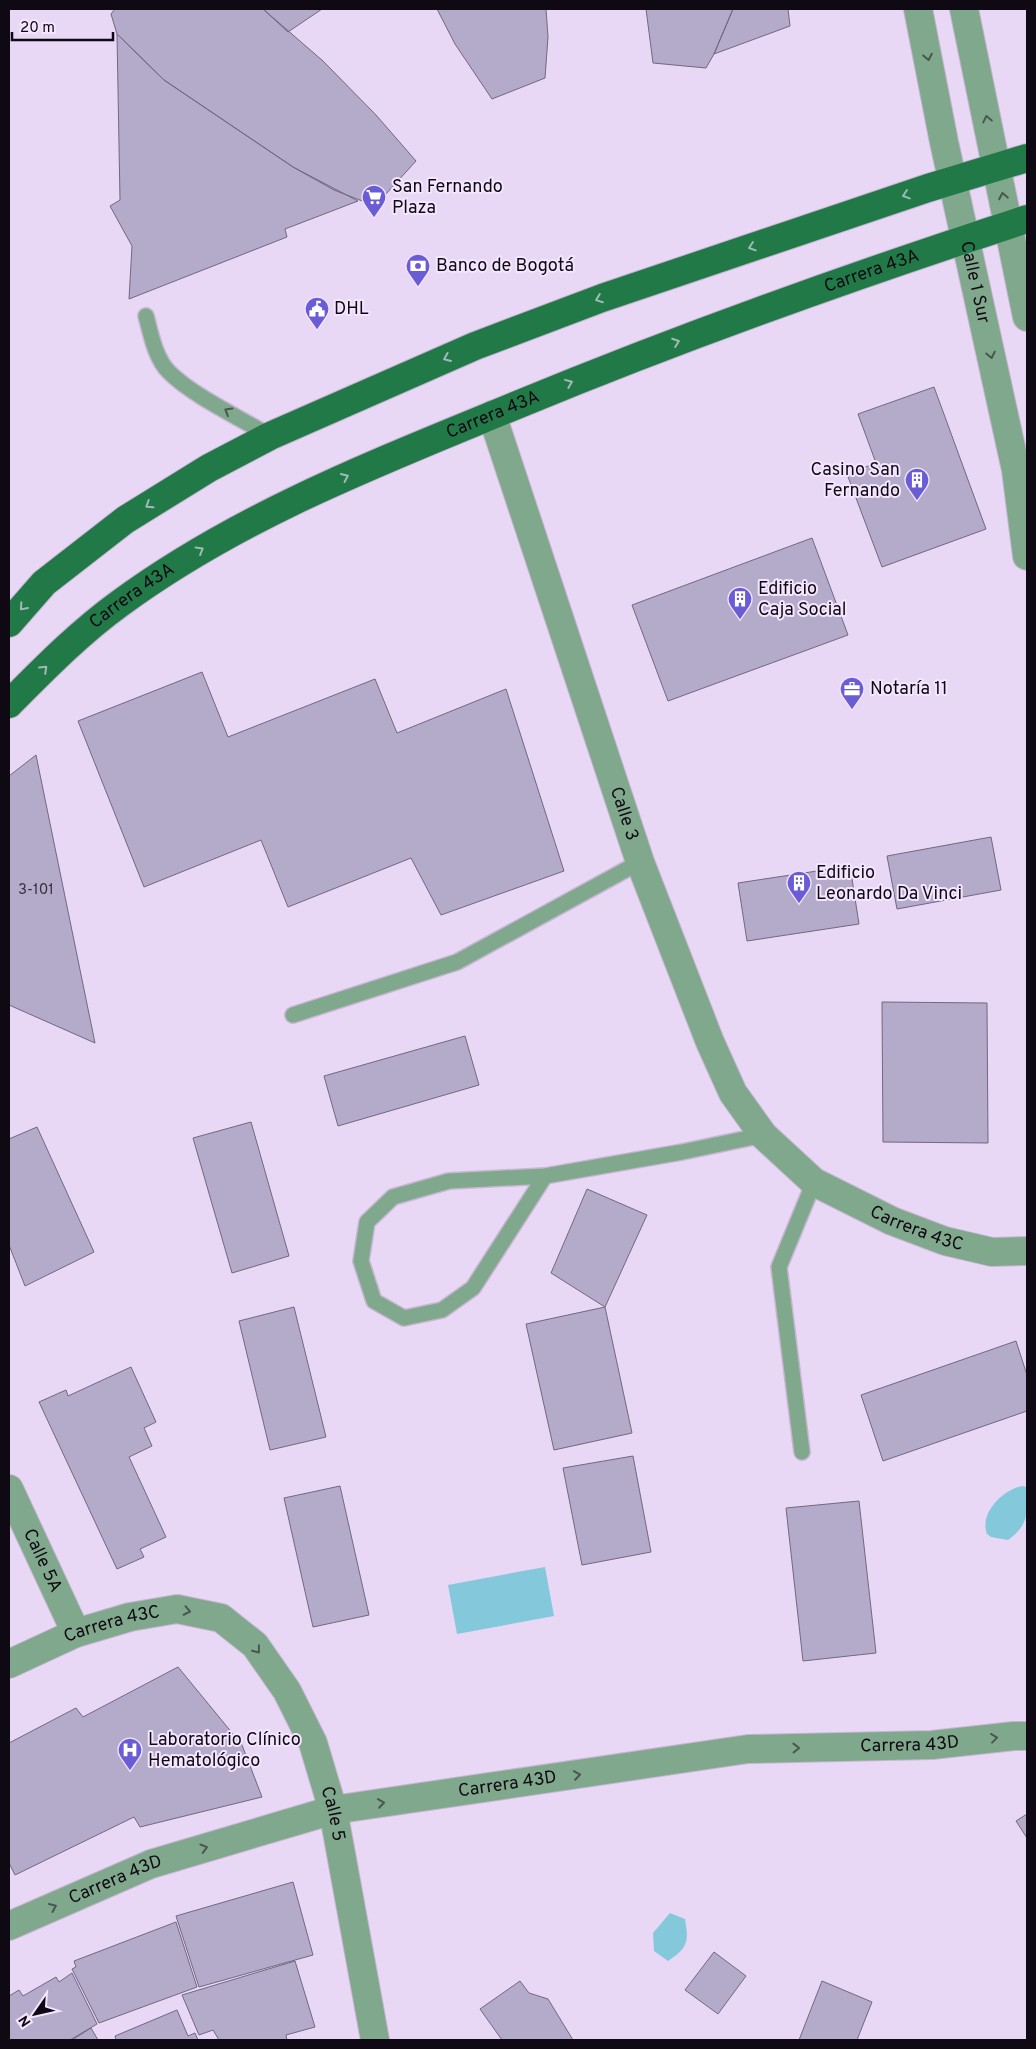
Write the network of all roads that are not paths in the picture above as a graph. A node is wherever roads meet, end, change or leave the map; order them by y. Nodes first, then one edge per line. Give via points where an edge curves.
1 (918, 9) edge
2 (964, 9) edge
3 (1027, 158) edge
4 (997, 167) junction
5 (953, 180) junction
6 (1018, 222) edge
7 (965, 239) junction
8 (146, 316) dead end
9 (1027, 317) edge
10 (492, 415) junction
11 (270, 436) junction
12 (1027, 556) edge
13 (9, 623) edge
14 (9, 704) edge
15 (640, 862) junction
16 (293, 1015) dead end
17 (763, 1135) junction
18 (545, 1176) junction
19 (814, 1182) junction
20 (1027, 1250) edge
21 (802, 1452) dead end
22 (9, 1489) edge
23 (221, 1618) joint
24 (76, 1633) junction
25 (9, 1664) edge
26 (1027, 1736) edge
27 (333, 1810) junction
28 (9, 1926) edge
29 (375, 2040) edge

1 -> 5 street, Calle 1 Sur
4 -> 2 street
3 - 4 main road
4 - 5 main road
6 -> 4 street
5 - 7 street, Calle 1 Sur
5 -> 11 main road via 602,298 475,346
6 - 7 main road, Carrera 43A
6 - 9 street
10 -> 7 main road, Carrera 43A via 630,358
7 -> 12 street, Calle 1 Sur via 1016,470
11 -> 8 lane via 194,391 168,371 155,347
14 -> 10 main road, Carrera 43A via 118,604 197,551 294,500
10 - 15 street, Calle 3
11 -> 13 main road via 209,468 125,520 44,583
15 - 16 lane via 457,962
15 - 17 street, Calle 3 via 732,1093
17 - 18 lane
17 - 19 street, Calle 3
18 - 18 lane via 473,1288 442,1310 404,1318 374,1301 362,1261 367,1222 393,1197 449,1181
19 - 20 street, Carrera 43C via 892,1221 945,1241 992,1252
19 - 21 lane via 780,1267
22 - 24 street, Calle 5A
24 -> 23 street, Carrera 43C via 130,1616 177,1609
23 -> 27 street, Calle 5 via 254,1645 287,1691 313,1743
24 - 25 street, Carrera 43C
27 -> 26 street, Carrera 43D via 748,1749 932,1746
28 -> 27 street, Carrera 43D via 151,1864
27 - 29 street, Calle 5

